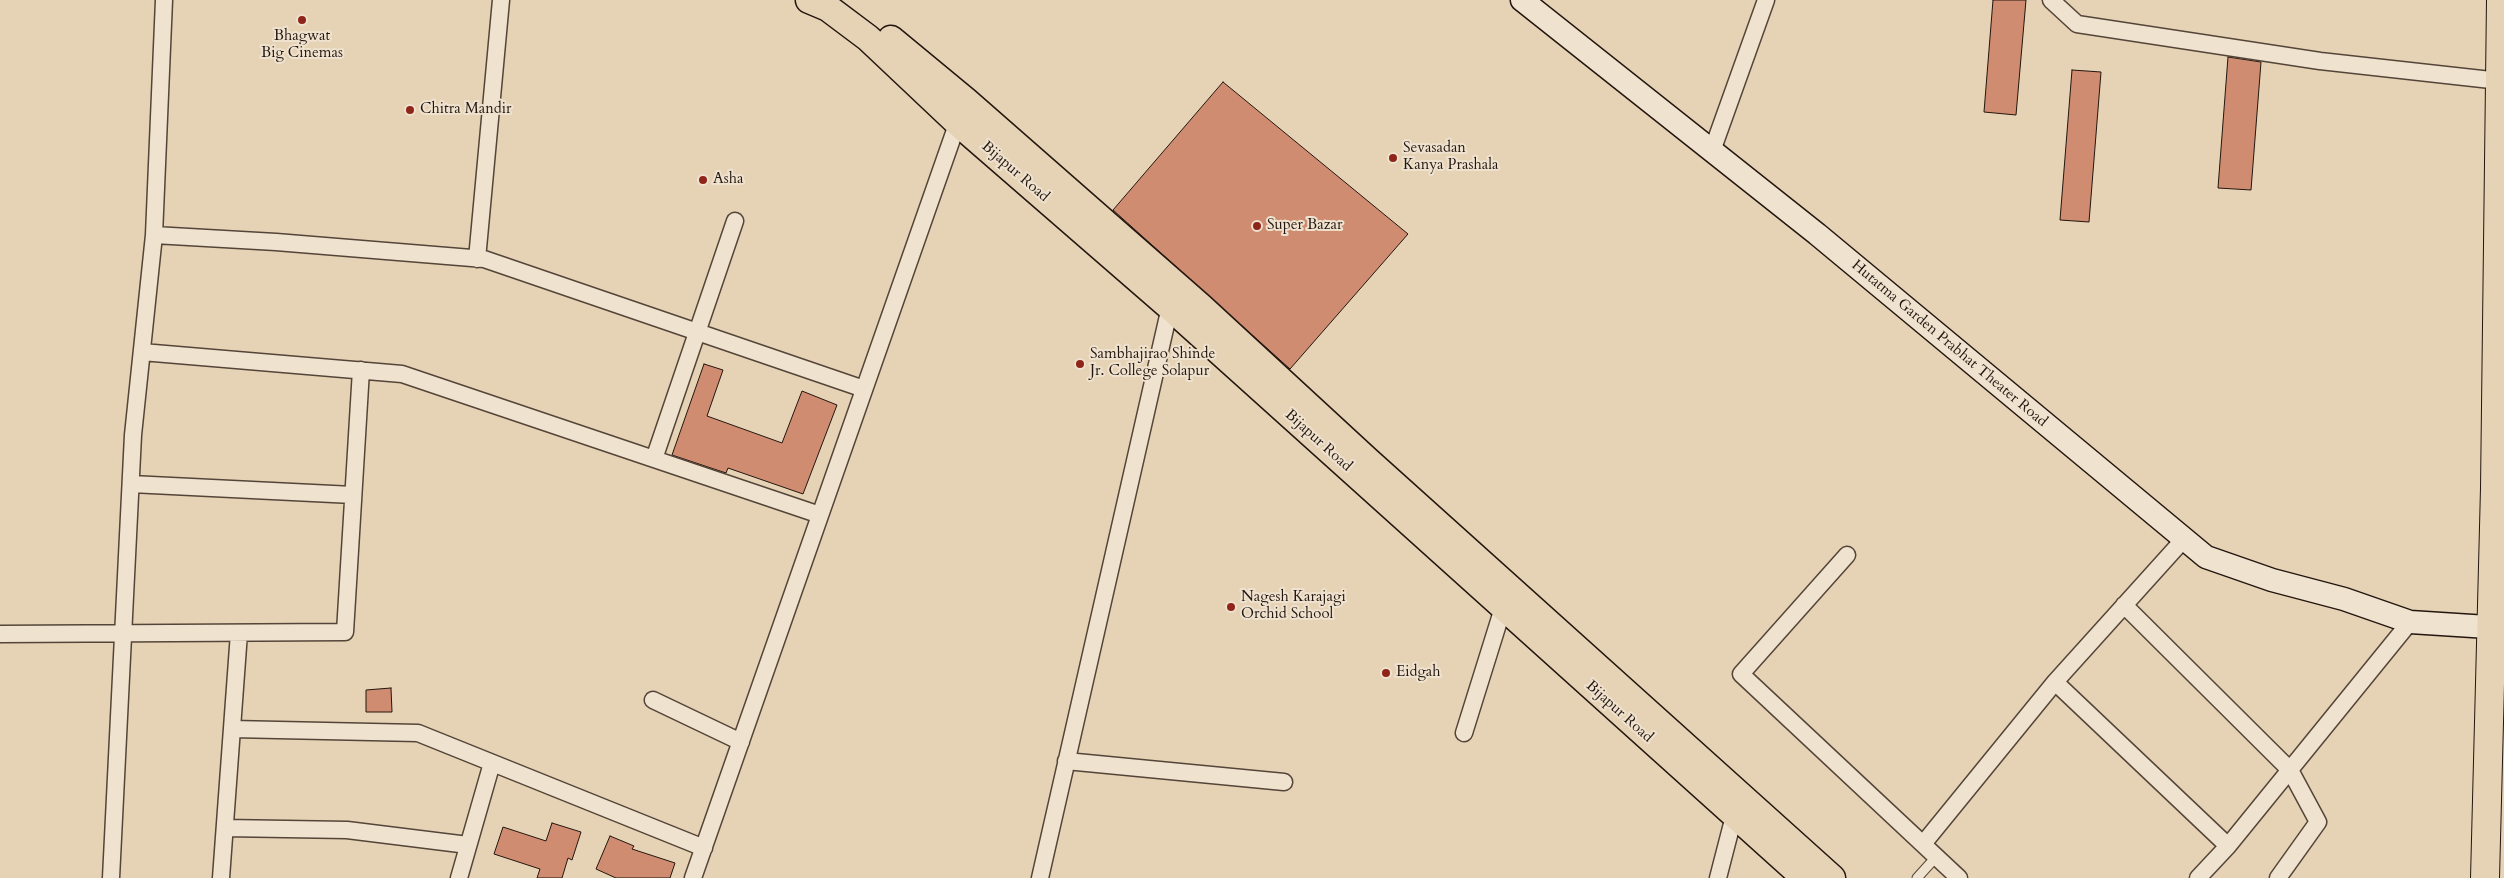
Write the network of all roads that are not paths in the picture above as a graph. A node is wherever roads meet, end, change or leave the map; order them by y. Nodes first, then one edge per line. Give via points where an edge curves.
1 (164, 0) edge
2 (501, 0) edge
3 (1522, 0) edge
4 (1766, 0) edge
5 (2050, 0) edge
6 (2501, 0) edge
7 (827, 3) edge
8 (2500, 81) junction
9 (962, 112) junction
10 (1712, 151) junction
11 (735, 221) dead end
12 (154, 235) junction
13 (477, 258) junction
14 (1176, 299) junction
15 (698, 331) junction
16 (142, 352) junction
17 (361, 370) junction
18 (864, 388) junction
19 (654, 459) junction
20 (131, 484) junction
21 (353, 495) junction
22 (820, 515) junction
23 (2184, 539) junction
24 (1847, 555) dead end
25 (2124, 605) junction
26 (1503, 608) junction
27 (2410, 622) junction
28 (2497, 627) edge
29 (240, 633) junction
30 (0, 634) edge
31 (124, 635) junction
32 (2054, 682) junction
33 (653, 700) dead end
34 (232, 729) junction
35 (1464, 733) dead end
36 (741, 742) junction
37 (1066, 761) junction
38 (492, 763) junction
39 (2290, 770) junction
40 (1284, 782) dead end
41 (1734, 816) junction
42 (225, 828) junction
43 (1924, 844) junction
44 (468, 845) junction
45 (2228, 846) junction
46 (704, 848) junction
47 (1936, 857) junction
48 (111, 878) edge
49 (221, 878) edge
50 (458, 878) edge
51 (693, 878) edge
52 (1040, 878) edge
53 (1718, 878) edge
54 (1805, 878) edge
55 (1832, 878) edge
56 (1917, 878) edge
57 (1959, 878) edge
58 (2198, 878) edge
59 (2278, 878) edge
60 (2485, 878) edge

1 - 12 street
2 - 13 street
3 - 10 street, Hutatma Garden Prabhat Theater Road
4 - 10 street
5 - 8 street via 2076,24 2320,61
6 - 8 highway
7 - 9 main road, Bijapur Road
8 - 28 highway
9 - 14 main road, Bijapur Road
9 - 18 street
10 - 23 street, Hutatma Garden Prabhat Theater Road via 1817,234
11 - 15 street
12 - 13 street
12 - 16 street
13 - 15 street
14 - 26 main road, Bijapur Road
14 - 37 street
14 - 55 main road
15 - 18 street
15 - 19 street
16 - 17 street
16 - 20 street
17 - 19 street via 402,374
17 - 21 street
18 - 22 street
19 - 22 street
20 - 21 street
20 - 31 street
21 - 29 street via 345,632
22 - 36 street
23 - 25 street
23 - 27 street, Hutatma Garden Prabhat Theater Road via 2206,557
24 - 43 street via 1741,674
25 - 32 street
25 - 39 street
26 - 35 street
26 - 41 main road, Bijapur Road
27 - 28 street, Hutatma Garden Prabhat Theater Road
27 - 39 street
28 - 60 highway
29 - 31 street
29 - 34 street
30 - 31 street
31 - 48 street
32 - 43 street
32 - 45 street
33 - 36 street
34 - 38 street via 418,733
34 - 42 street
36 - 46 street
37 - 40 street
37 - 52 street
38 - 44 street
38 - 46 street
39 - 45 street
39 - 59 street via 2318,822
41 - 53 street
41 - 54 main road, Bijapur Road
42 - 44 street via 347,830
42 - 49 street
43 - 47 street
44 - 50 street
45 - 58 street
46 - 51 street
47 - 56 lane
47 - 57 street

